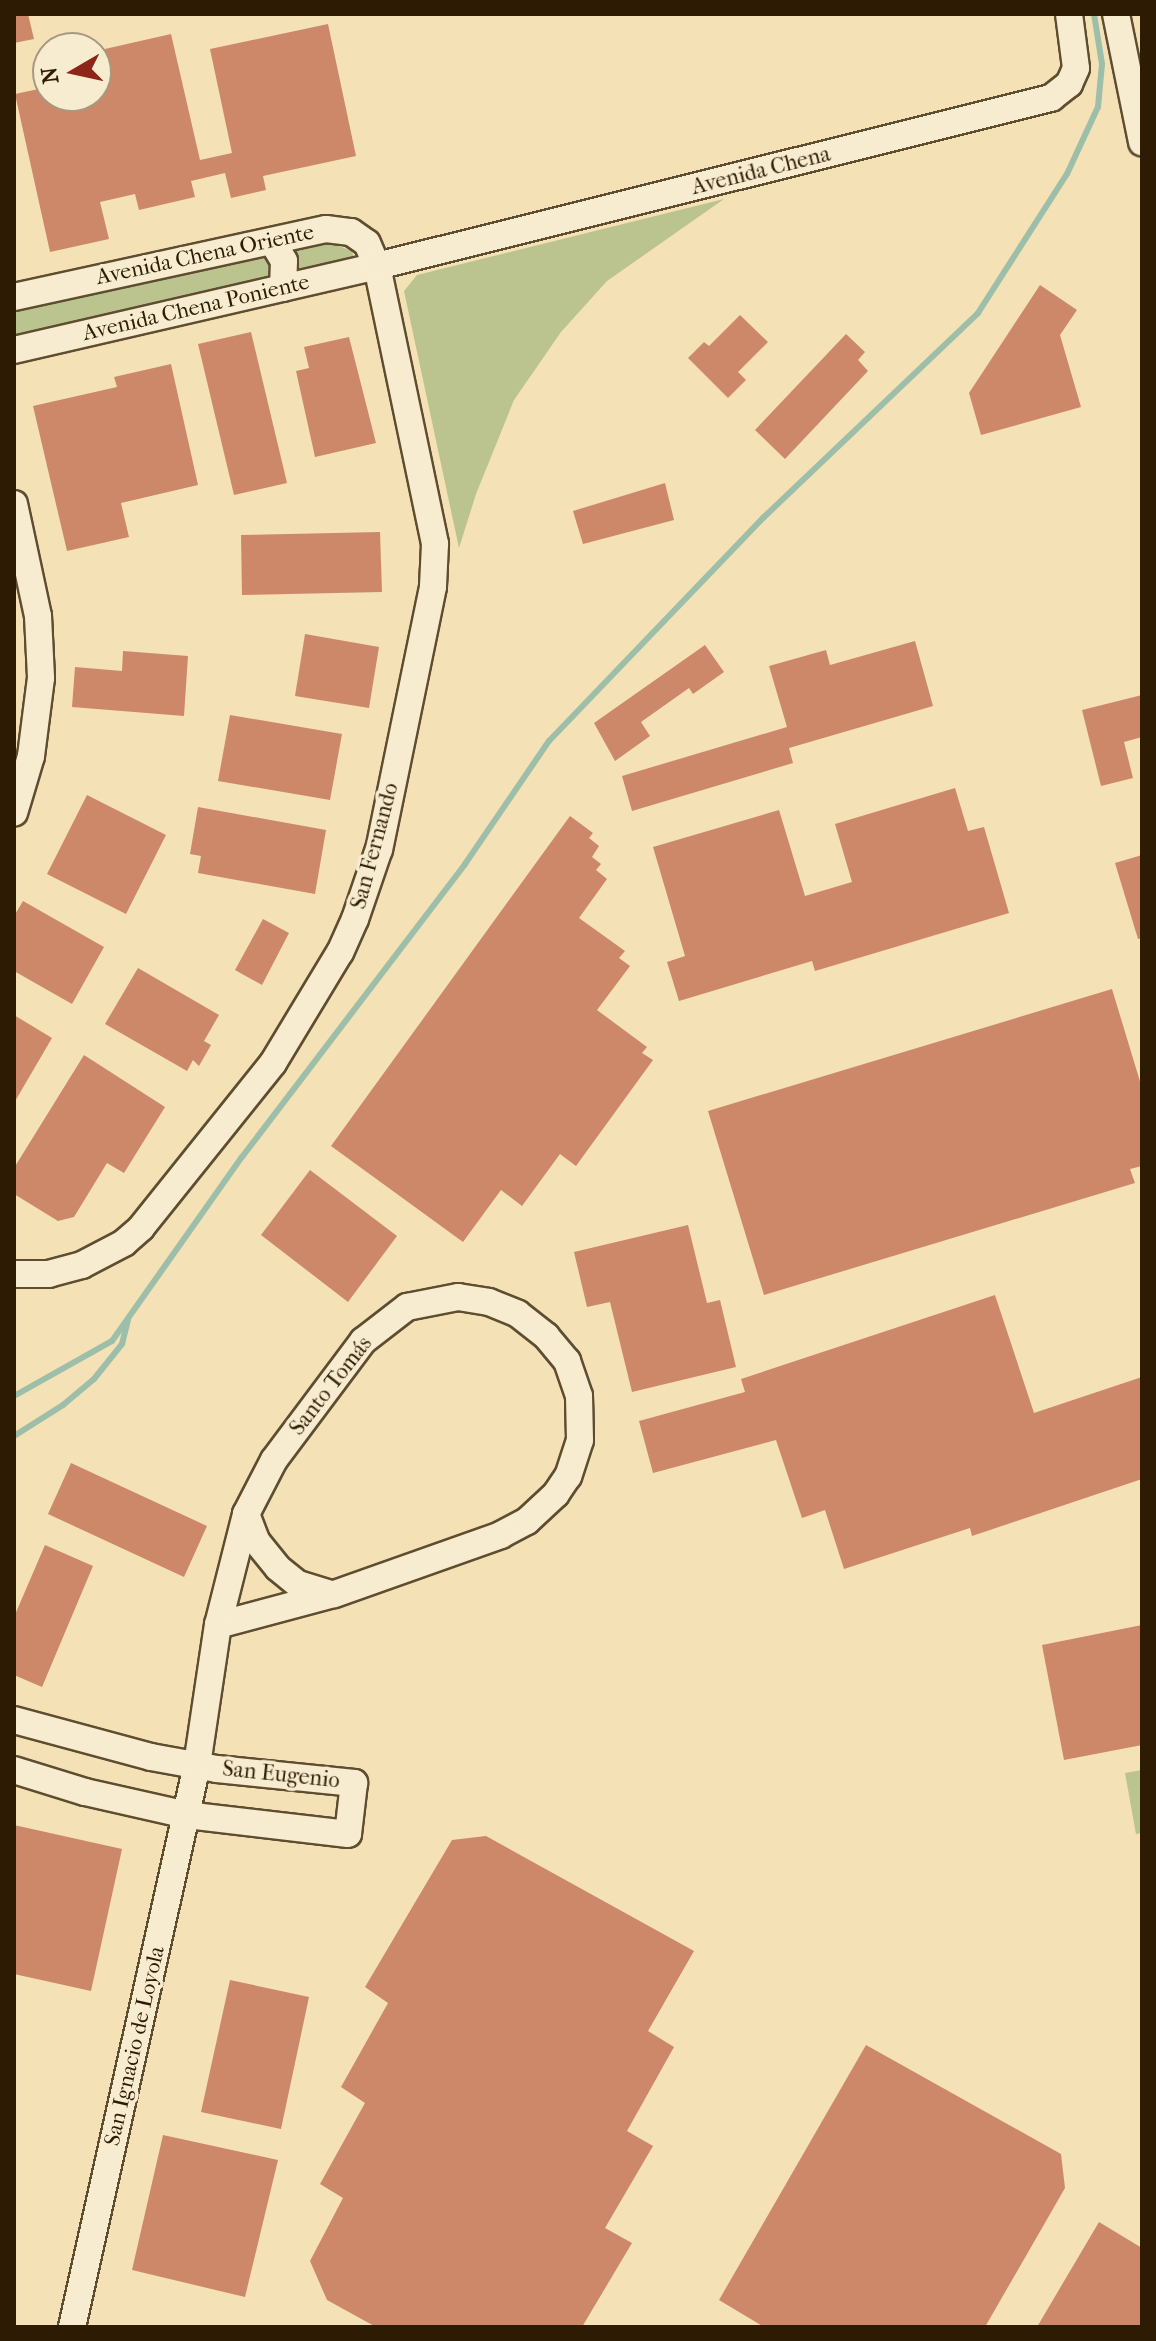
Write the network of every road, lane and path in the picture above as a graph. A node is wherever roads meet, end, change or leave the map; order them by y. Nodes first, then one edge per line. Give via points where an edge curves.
1 (1069, 14) edge
2 (1116, 14) edge
3 (1142, 142) edge
4 (272, 241) junction
5 (377, 266) junction
6 (283, 288) junction
7 (14, 297) edge
8 (14, 350) edge
9 (14, 504) edge
10 (14, 813) edge
11 (14, 1274) edge
12 (246, 1514) junction
13 (334, 1594) junction
14 (218, 1625) junction
15 (14, 1720) edge
16 (197, 1765) junction
17 (14, 1770) edge
18 (187, 1815) junction
19 (72, 2327) edge

1 - 5 street, Avenida Chena via 1076,68 1069,84 1051,98
2 - 3 street
4 - 5 street, Avenida Chena Oriente via 342,229 367,243
4 - 6 street via 284,261
4 - 7 street, Avenida Chena Oriente
5 - 6 street, Avenida Chena Poniente
5 - 11 street, San Fernando via 433,522 435,564 379,849 364,895 340,952 273,1063 163,1204 124,1243 98,1258 55,1273
6 - 8 street, Avenida Chena Poniente
9 - 10 street via 35,597 41,659 31,756
12 - 13 street via 257,1542 278,1568 314,1592
12 - 13 street, Santo Tomás via 274,1460 363,1341 393,1316 422,1302 458,1297 506,1307 530,1321 567,1361 579,1396 580,1440 556,1494 514,1530
12 - 14 street, Santo Tomás
13 - 14 street, Santo Tomás
14 - 16 street, Santo Tomás
15 - 16 street, San Eugenio via 120,1751
16 - 18 street, San Ignacio de Loyola
16 - 18 street, San Eugenio via 354,1783 348,1834
17 - 18 street, San Eugenio
18 - 19 street, San Ignacio de Loyola

